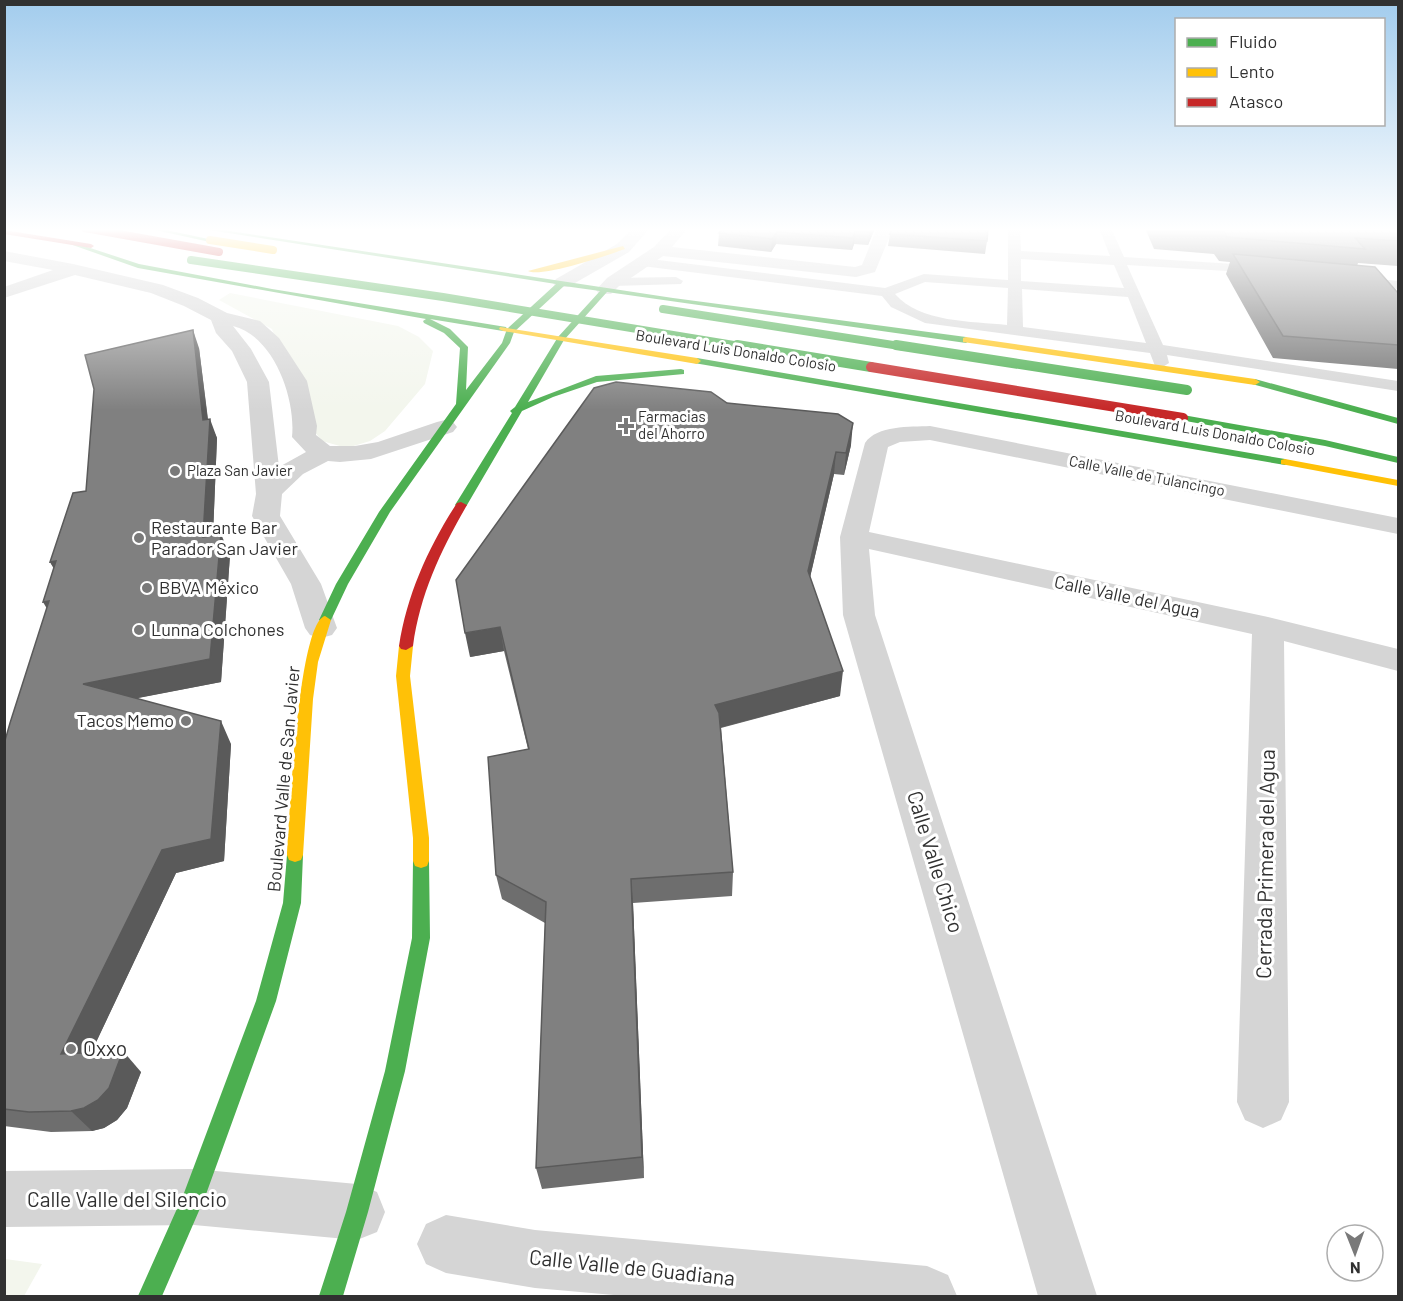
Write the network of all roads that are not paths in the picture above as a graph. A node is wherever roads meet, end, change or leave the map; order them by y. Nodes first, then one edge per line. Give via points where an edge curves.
1 (157, 289) edge
2 (266, 289) edge
3 (385, 289) edge
4 (440, 289) edge
5 (497, 289) edge
6 (526, 289) edge
7 (557, 289) edge
8 (607, 289) edge
9 (621, 289) edge
10 (753, 289) edge
11 (859, 289) edge
12 (895, 289) edge
13 (1015, 289) edge
14 (1061, 289) edge
15 (1132, 289) edge
16 (886, 292) junction
17 (1134, 293) junction
18 (580, 297) junction
19 (673, 300) junction
20 (896, 304) junction
21 (408, 314) junction
22 (220, 317) junction
23 (441, 319) junction
24 (510, 331) junction
25 (1015, 332) junction
26 (561, 339) junction
27 (272, 342) junction
28 (241, 349) junction
29 (627, 349) junction
30 (1157, 350) junction
31 (1162, 366) junction
32 (752, 370) junction
33 (293, 375) junction
34 (258, 382) junction
35 (1398, 386) edge
36 (1193, 391) dead end
37 (461, 406) junction
38 (1293, 407) dead end
39 (515, 411) junction
40 (1398, 423) edge
41 (445, 427) junction
42 (896, 435) joint
43 (326, 453) junction
44 (1398, 460) edge
45 (1398, 483) edge
46 (268, 494) junction
47 (1398, 526) edge
48 (854, 537) junction
49 (321, 627) junction
50 (1268, 627) junction
51 (1398, 660) edge
52 (1263, 1102) dead end
53 (194, 1197) junction
54 (4, 1199) edge
55 (357, 1212) junction
56 (446, 1244) dead end
57 (150, 1296) edge
58 (331, 1296) edge
59 (927, 1296) edge
60 (1068, 1296) edge

1 - 22 street
2 - 21 main road, Boulevard Luis Donaldo Colosio
3 - 44 main road, Boulevard Luis Donaldo Colosio, bridge via 1183,418
4 - 18 main road, bridge via 524,300
5 - 23 main road via 489,298 467,310
6 - 18 main road, Boulevard Luis Donaldo Colosio, bridge
7 - 24 main road, Boulevard Valle de San Javier
8 - 26 main road
9 - 19 main road
10 - 20 lane via 849,302
11 - 16 lane
12 - 16 lane
13 - 25 lane
14 - 17 lane
15 - 17 lane
16 - 20 lane
17 - 30 lane
18 - 36 main road, Boulevard Luis Donaldo Colosio, bridge
19 - 29 main road via 637,322
19 - 31 main road
20 - 25 lane via 930,320
21 - 23 main road, Boulevard Luis Donaldo Colosio
21 - 37 main road via 441,326 464,347
22 - 27 street via 253,325
22 - 28 street via 226,333
23 - 24 main road, Boulevard Luis Donaldo Colosio
24 - 26 main road, Boulevard Luis Donaldo Colosio
24 - 37 main road, Boulevard Valle de San Javier via 506,344
25 - 30 lane
26 - 29 main road, Boulevard Luis Donaldo Colosio
26 - 39 main road
27 - 28 street
27 - 33 street
28 - 34 street
29 - 32 main road, Boulevard Luis Donaldo Colosio
30 - 31 lane
30 - 35 lane
31 - 40 main road via 1256,382
32 - 39 main road via 596,379
32 - 45 main road, Boulevard Luis Donaldo Colosio
33 - 34 street
33 - 43 street via 304,437
34 - 46 street
37 - 41 main road, Boulevard Valle de San Javier
38 - 40 main road
39 - 55 main road via 436,546 408,627 403,676 421,838 422,938 395,1071
41 - 43 street via 380,449
41 - 49 main road, Boulevard Valle de San Javier via 355,559
42 - 47 street, Calle Valle de Tulancingo via 930,433
42 - 48 street, Calle Valle Chico via 877,443
43 - 46 street via 291,469
46 - 49 street via 266,516 306,584
48 - 50 street, Calle Valle del Agua
48 - 60 street, Calle Valle Chico via 859,615
49 - 53 main road, Boulevard Valle de San Javier via 306,699 292,903 266,1001
50 - 51 street, Calle Valle del Agua
50 - 52 street, Cerrada Primera del Agua
53 - 54 street, Calle Valle del Silencio
53 - 55 street, Calle Valle del Silencio
53 - 57 main road, Boulevard Valle de San Javier
55 - 58 main road
56 - 59 street, Calle Valle de Guadiana via 535,1259

